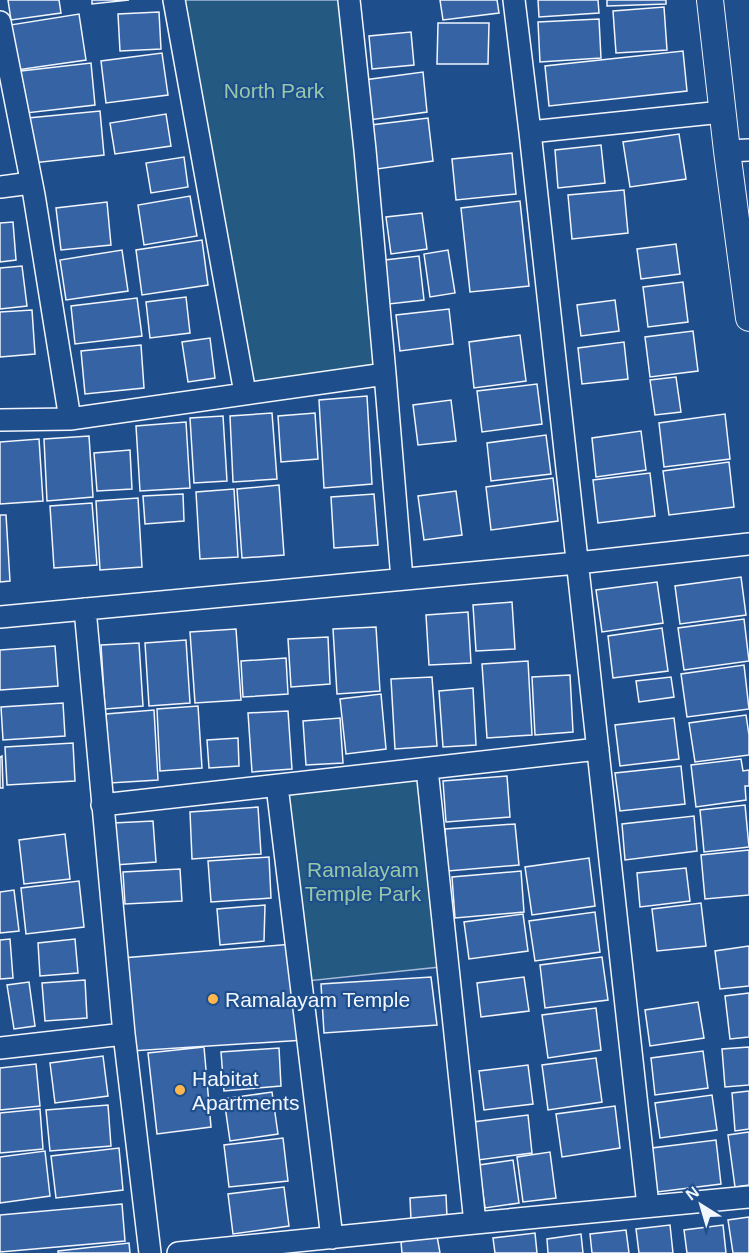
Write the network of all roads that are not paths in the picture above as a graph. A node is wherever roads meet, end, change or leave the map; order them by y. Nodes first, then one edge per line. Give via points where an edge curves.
1 (174, 0) edge
2 (349, 0) edge
3 (514, 0) edge
4 (710, 0) edge
5 (0, 22) edge
6 (722, 112) junction
7 (530, 132) junction
8 (738, 150) edge
9 (31, 183) junction
10 (0, 187) edge
11 (749, 318) edge
12 (385, 374) junction
13 (245, 393) junction
14 (70, 418) junction
15 (0, 420) edge
16 (749, 544) edge
17 (577, 563) junction
18 (402, 579) junction
19 (86, 609) junction
20 (0, 616) edge
21 (598, 749) junction
22 (427, 769) junction
23 (277, 786) junction
24 (102, 805) junction
25 (124, 1034) junction
26 (0, 1048) edge
27 (749, 1197) edge
28 (648, 1206) junction
29 (475, 1222) junction
30 (332, 1238) junction
31 (150, 1253) edge
32 (178, 1253) edge

1 - 13 street
2 - 12 street
3 - 7 street
4 - 6 street
5 - 9 street
6 - 7 street
6 - 8 street
7 - 17 street
8 - 11 street
9 - 10 street
9 - 14 street
12 - 13 street
12 - 18 street
13 - 14 street
14 - 15 street
16 - 17 street
17 - 18 street
17 - 21 street
18 - 19 street
19 - 20 street
19 - 24 street
21 - 22 street
21 - 28 street
22 - 23 street
22 - 29 street
23 - 24 street
23 - 30 street
24 - 25 street
25 - 26 street
25 - 31 street
27 - 28 street
28 - 29 street
29 - 30 street
30 - 32 street

